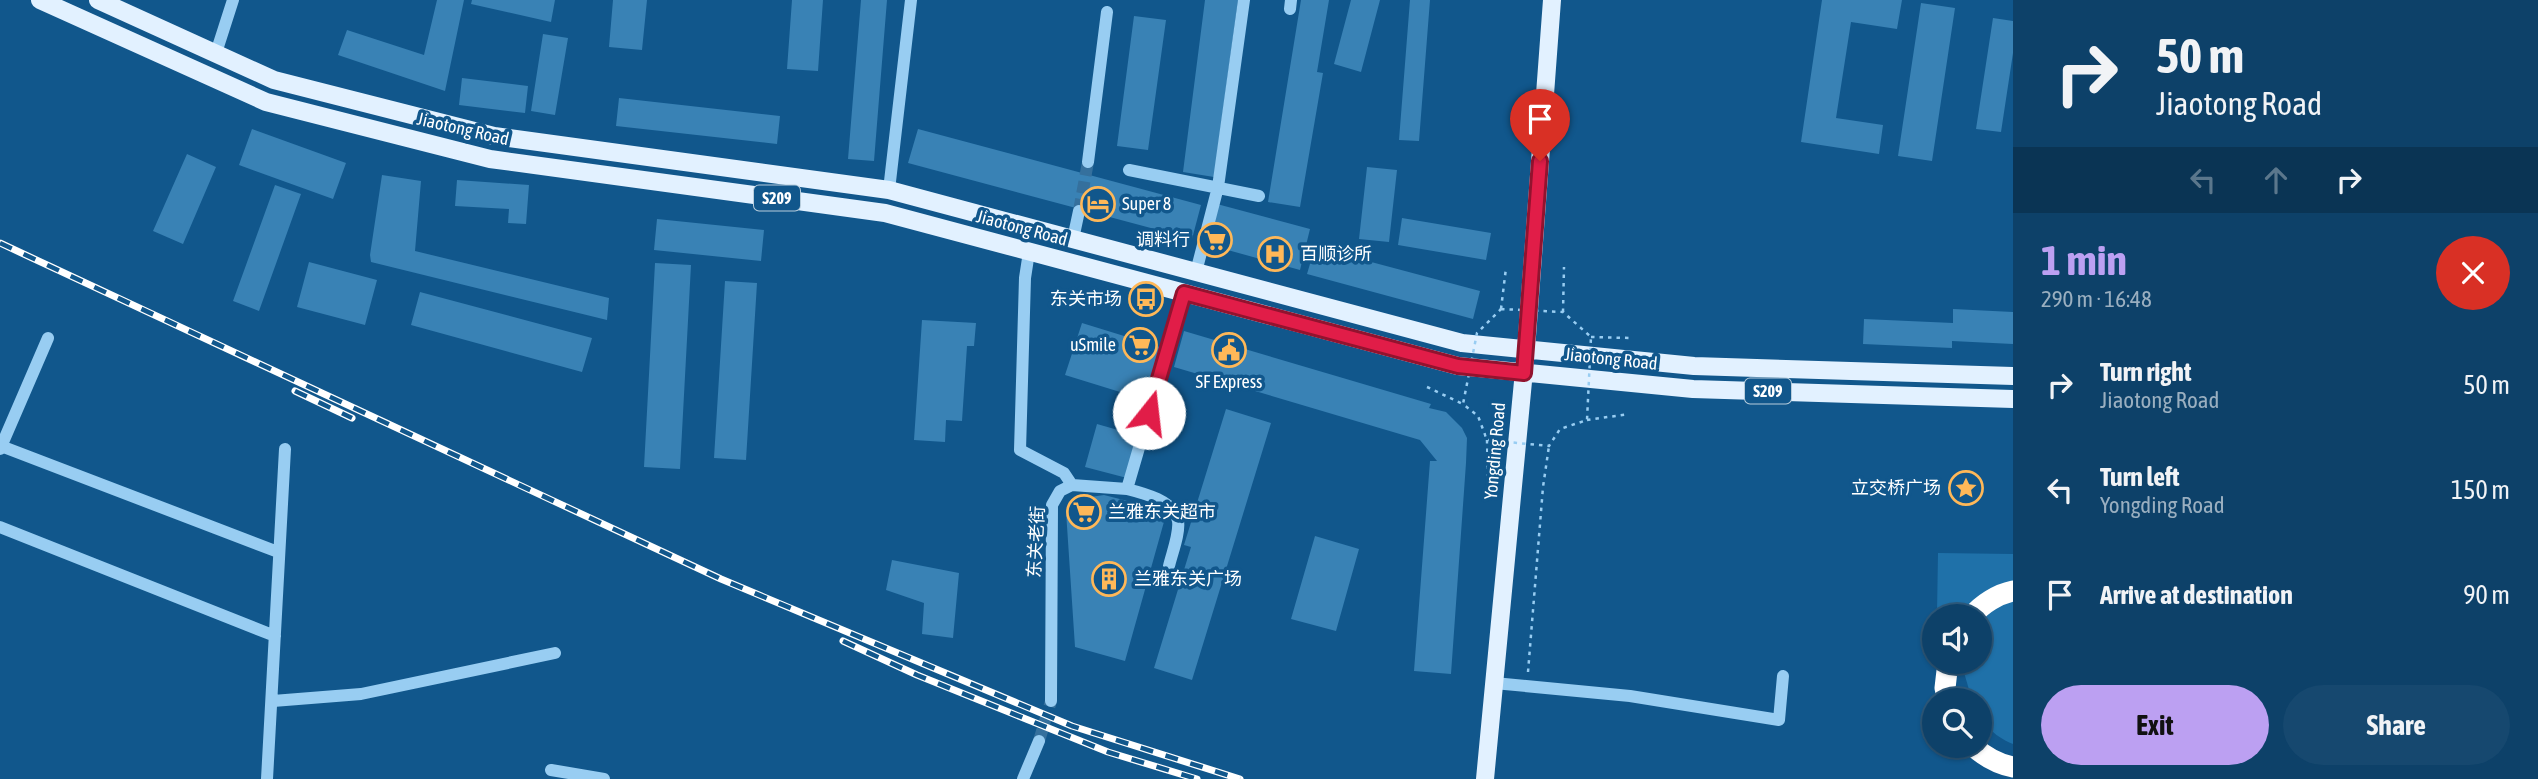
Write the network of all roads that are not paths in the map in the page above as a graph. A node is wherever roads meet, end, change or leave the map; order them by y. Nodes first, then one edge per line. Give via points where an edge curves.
1 (40, 0) edge
2 (98, 0) edge
3 (233, 0) edge
4 (911, 0) edge
5 (1244, 0) edge
6 (1552, 0) edge
7 (1107, 12) dead end
8 (216, 53) junction
9 (1088, 162) tunnel mouth
10 (1129, 170) dead end
11 (1218, 187) junction
12 (889, 190) junction
13 (1259, 196) dead end
14 (1079, 211) tunnel mouth
15 (1073, 239) junction
16 (1029, 252) junction
17 (1196, 272) junction
18 (1184, 293) junction
19 (48, 338) dead end
20 (1526, 350) junction
21 (1524, 373) junction
22 (2013, 376) edge
23 (2013, 399) edge
24 (1, 444) edge
25 (285, 449) dead end
26 (1072, 485) junction
27 (1127, 489) junction
28 (0, 527) edge
29 (278, 552) junction
30 (1169, 566) dead end
31 (2013, 590) edge
32 (1986, 604) edge
33 (275, 635) junction
34 (555, 653) dead end
35 (1783, 676) dead end
36 (1494, 683) junction
37 (273, 701) junction
38 (1051, 701) tunnel mouth
39 (1039, 741) tunnel mouth
40 (1991, 758) edge
41 (2013, 767) edge
42 (551, 770) dead end
43 (267, 779) edge
44 (604, 779) edge
45 (1024, 779) edge
46 (1485, 779) edge

1 - 16 main road, Jiaotong Road / S209 via 266,102 490,159 885,213
2 - 8 main road, Jiaotong Road / S209
3 - 8 street
4 - 12 street
5 - 11 street
6 - 20 main road, Yongding Road
7 - 9 street
8 - 12 main road, Jiaotong Road / S209 via 274,80 494,136
10 - 11 street
11 - 13 street
11 - 17 street
12 - 15 main road, Jiaotong Road / S209
14 - 15 street
15 - 17 main road, Jiaotong Road / S209
16 - 18 main road, Jiaotong Road / S209
16 - 26 street via 1020,450 1064,473
17 - 20 main road, Jiaotong Road / S209 via 1462,344
18 - 21 main road, Jiaotong Road / S209 via 1458,366
18 - 27 street
19 - 24 street
20 - 21 main road, Yongding Road
20 - 22 main road, Jiaotong Road / S209 via 1694,366
21 - 23 main road, Jiaotong Road / S209 via 1693,389
21 - 36 main road, Yongding Road
24 - 29 street
25 - 29 street
26 - 27 street
26 - 38 street, 东关老街 via 1060,491 1052,505
27 - 30 street via 1149,494 1175,511 1179,522
28 - 33 street
29 - 33 street
31 - 32 highway
33 - 37 street
34 - 37 street via 361,694
35 - 36 street via 1779,720 1630,696
36 - 46 main road, Yongding Road
37 - 43 street
39 - 45 street
40 - 41 highway
42 - 44 street

